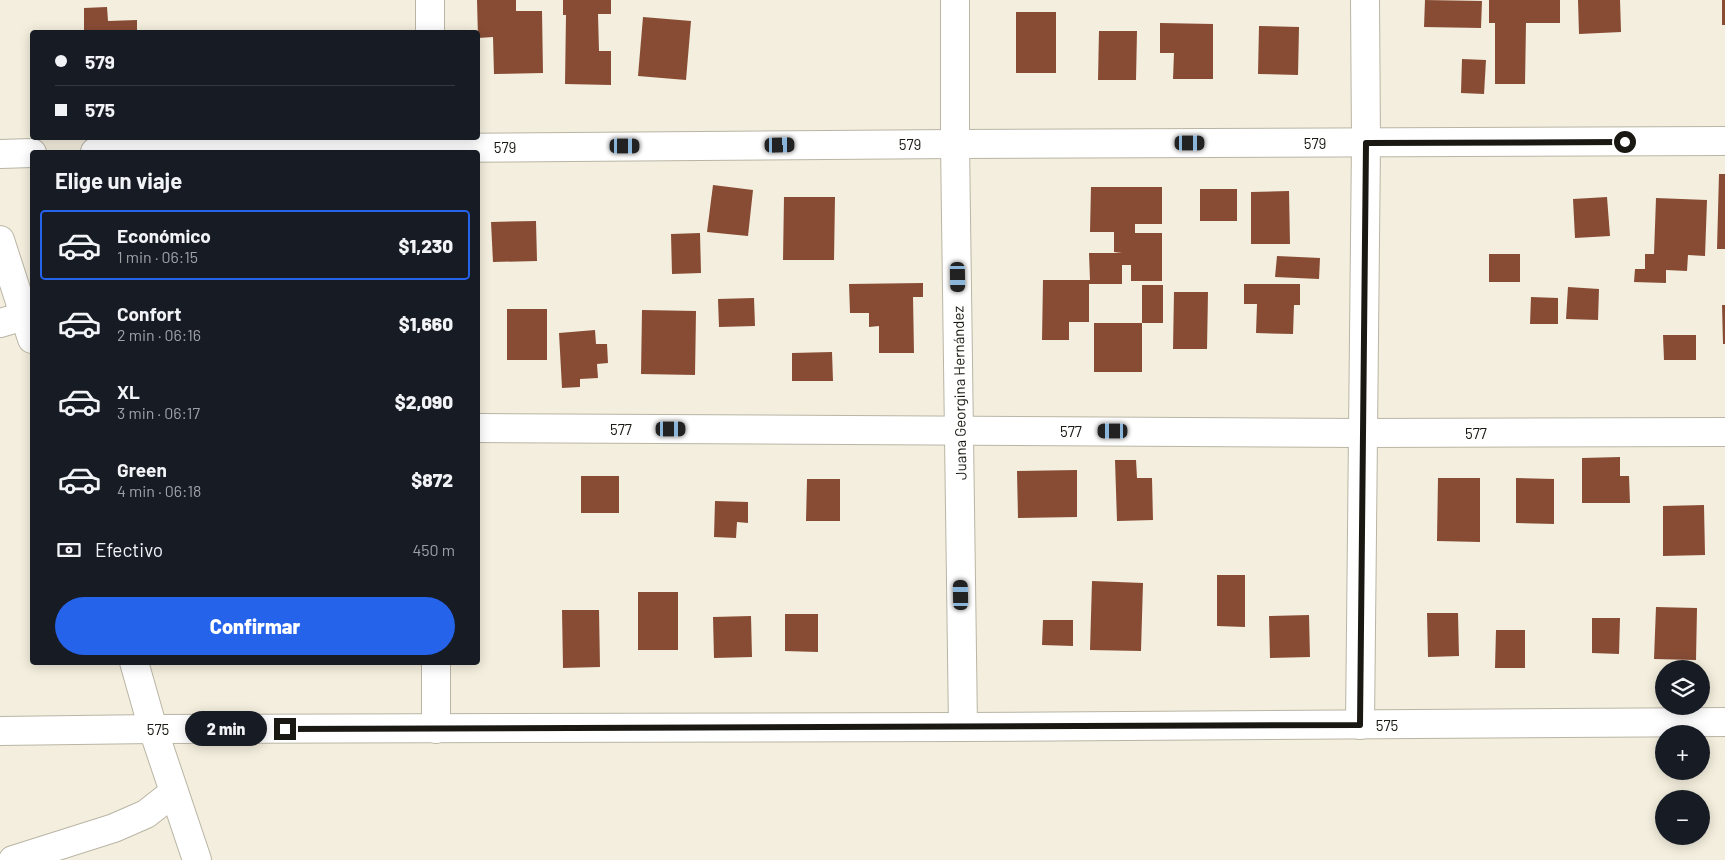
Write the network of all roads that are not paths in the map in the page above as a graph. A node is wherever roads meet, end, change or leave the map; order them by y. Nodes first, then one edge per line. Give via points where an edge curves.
1 (430, 0) edge
2 (955, 0) edge
3 (1365, 0) edge
4 (430, 30) edge
5 (1725, 141) edge
6 (1366, 143) junction
7 (955, 144) junction
8 (431, 146) edge
9 (207, 150) edge
10 (30, 153) edge
11 (0, 154) edge
12 (0, 240) edge
13 (19, 326) edge
14 (480, 428) edge
15 (960, 430) junction
16 (1725, 432) edge
17 (1362, 433) junction
18 (135, 665) edge
19 (436, 665) edge
20 (1725, 722) edge
21 (1360, 725) junction
22 (963, 727) junction
23 (153, 729) junction
24 (436, 729) junction
25 (0, 731) edge
26 (174, 792) junction
27 (13, 860) edge
28 (197, 860) edge

1 - 4 street
2 - 7 street, Juana Georgina Hernández
3 - 6 street
5 - 6 street, 579
6 - 7 street, 579
6 - 17 street
7 - 8 street, 579
7 - 15 street, Juana Georgina Hernández
8 - 9 street, 579
10 - 11 street
12 - 13 street
14 - 15 street, 577
15 - 17 street, 577
15 - 22 street, Juana Georgina Hernández
16 - 17 street, 577
17 - 21 street
18 - 23 street
19 - 24 street
20 - 21 street, 575
21 - 22 street, 575
22 - 24 street, 575
23 - 24 street, 575
23 - 25 street, 575
23 - 26 street
26 - 27 street via 138,818
26 - 28 street

